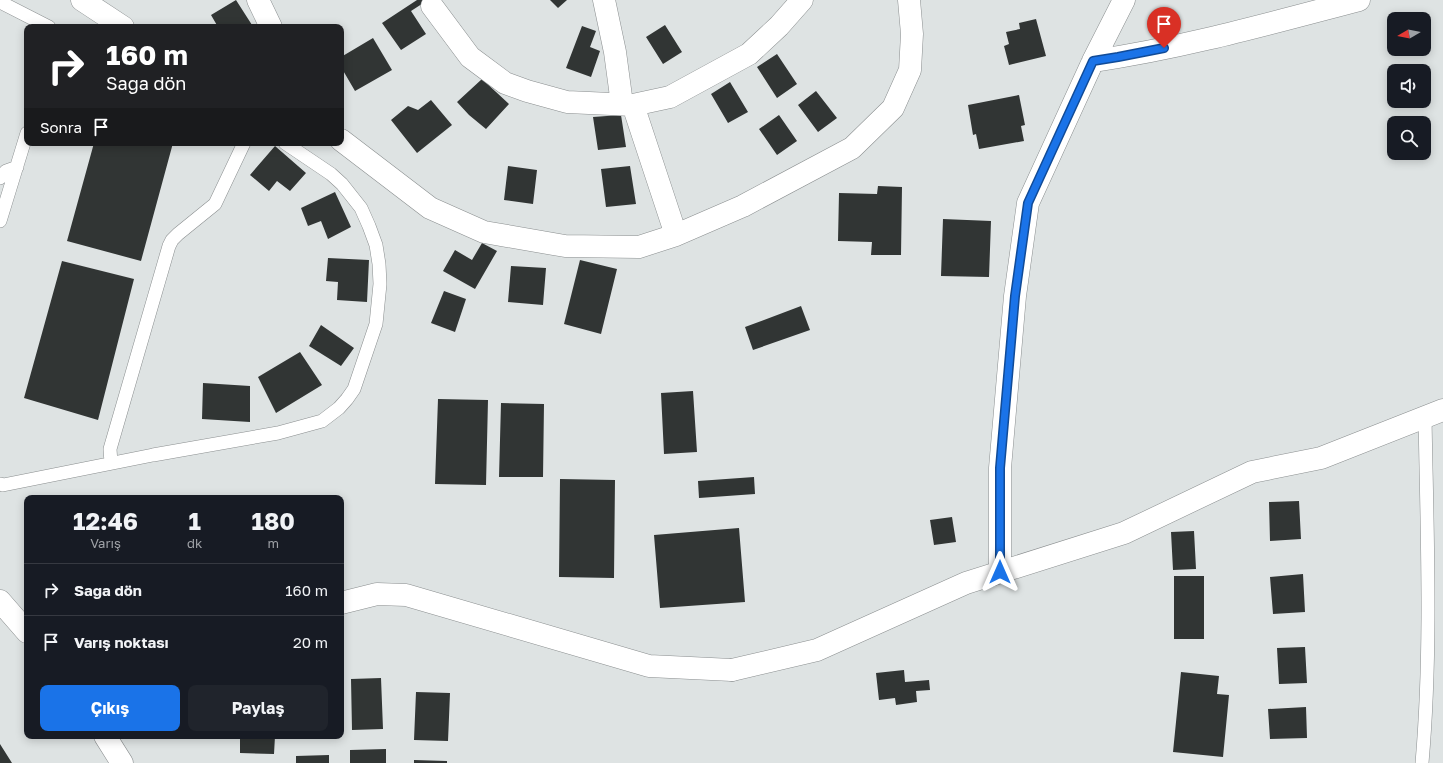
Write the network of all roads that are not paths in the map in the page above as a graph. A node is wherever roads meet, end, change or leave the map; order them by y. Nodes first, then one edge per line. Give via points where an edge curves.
1 (82, 0) edge
2 (258, 0) edge
3 (604, 0) edge
4 (802, 0) edge
5 (909, 0) edge
6 (1124, 0) edge
7 (1359, 0) edge
8 (0, 2) edge
9 (432, 6) dead end
10 (43, 24) edge
11 (118, 24) edge
12 (270, 24) edge
13 (1093, 61) junction
14 (627, 104) junction
15 (344, 142) edge
16 (24, 143) edge
17 (243, 146) edge
18 (289, 146) edge
19 (17, 167) junction
20 (0, 178) edge
21 (0, 221) edge
22 (676, 235) junction
23 (1434, 414) edge
24 (111, 463) junction
25 (0, 484) edge
26 (1000, 572) junction
27 (0, 601) edge
28 (344, 602) edge
29 (24, 629) edge
30 (107, 739) edge
31 (122, 763) edge
32 (1422, 763) edge

1 - 11 street
2 - 12 street
3 - 14 street
4 - 14 street via 780,26 750,54 670,98
5 - 22 street via 912,34 910,70 893,108 852,148 743,206
6 - 13 street
7 - 13 street via 1225,35
8 - 10 lane
9 - 14 street via 470,57 505,83 527,92 567,102
13 - 26 street via 1028,203 1015,296 1000,468
14 - 22 street
15 - 22 street via 430,208 484,232 565,246 639,247
16 - 19 lane
17 - 24 lane via 215,204 178,234 168,246 110,449
18 - 24 lane via 342,184 361,208 376,245 380,284 376,324 354,389 338,408 322,421 278,433
19 - 20 lane via 6,171
19 - 21 lane
23 - 26 street via 1321,458 1252,472 1124,533
23 - 32 lane
24 - 25 lane
26 - 28 street via 966,582 817,650 732,670 649,666 406,595 377,594
27 - 29 street
30 - 31 street

